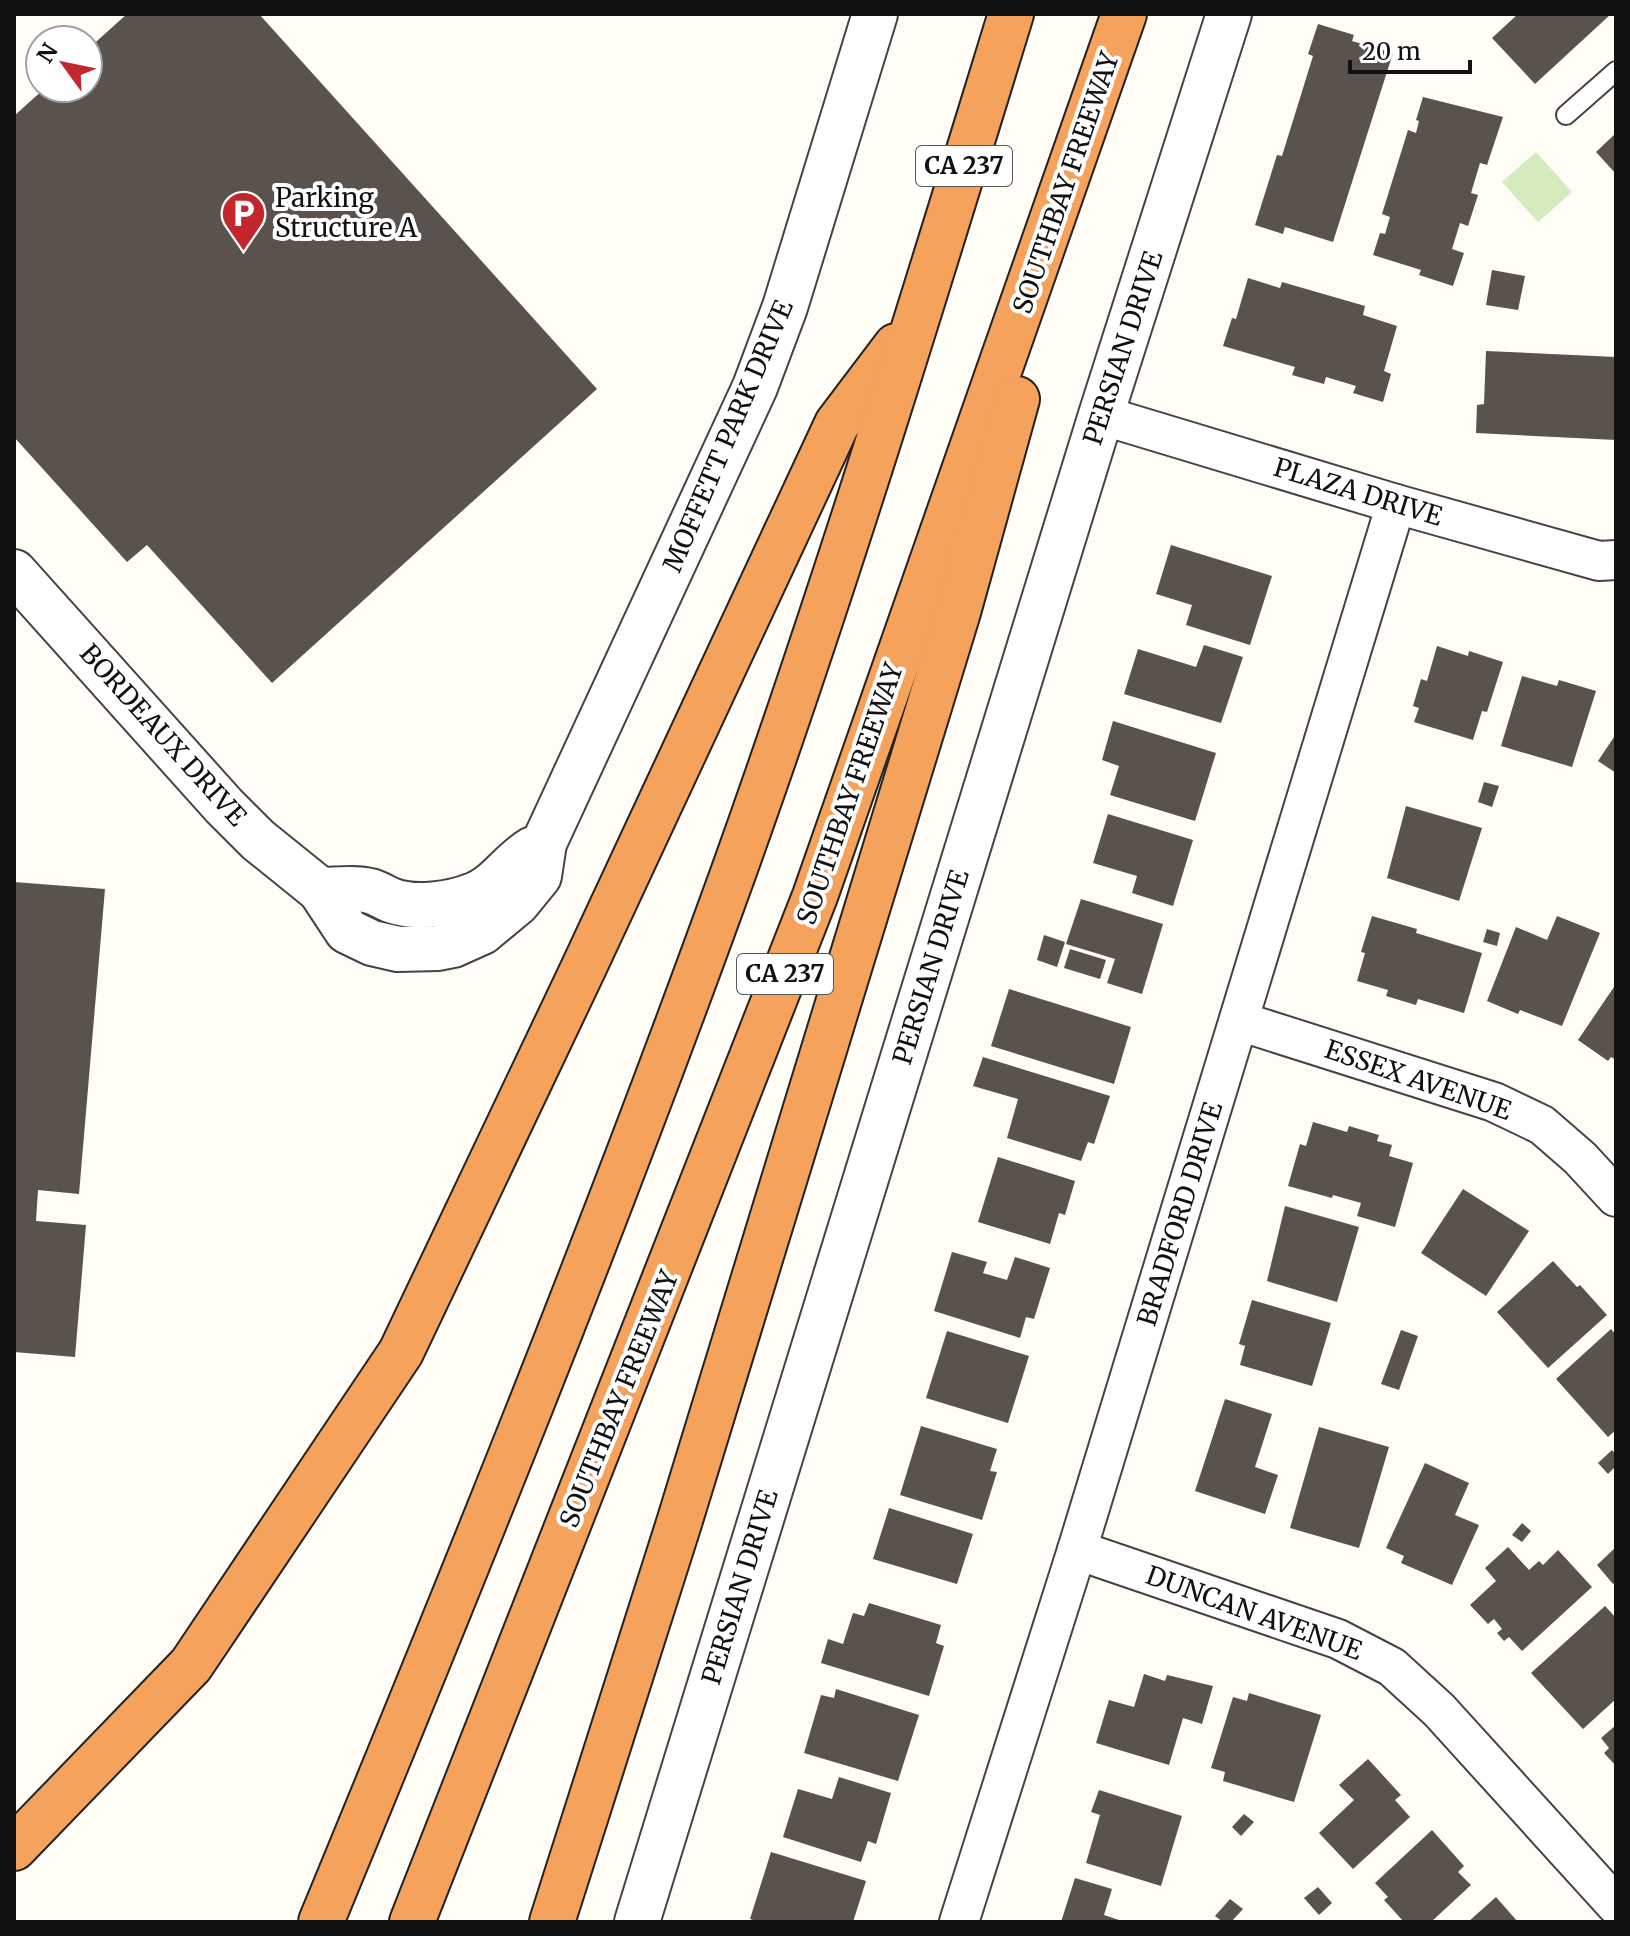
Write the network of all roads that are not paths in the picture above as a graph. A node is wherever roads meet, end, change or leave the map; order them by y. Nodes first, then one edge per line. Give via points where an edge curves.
1 (875, 14) edge
2 (1011, 14) edge
3 (1229, 14) edge
4 (1120, 26) edge
5 (1616, 71) edge
6 (1566, 115) dead end
7 (917, 319) junction
8 (1101, 415) junction
9 (1396, 504) junction
10 (1616, 560) edge
11 (14, 572) edge
12 (320, 890) joint
13 (1239, 1021) junction
14 (1616, 1197) edge
15 (1077, 1550) junction
16 (14, 1848) edge
17 (1616, 1905) edge
18 (321, 1922) edge
19 (412, 1922) edge
20 (552, 1922) edge
21 (637, 1922) edge
22 (959, 1922) edge

1 - 12 street, MOFFETT PARK DRIVE via 785,307 755,387 544,843 522,855 494,884 451,901 426,905 396,902 369,890
2 - 7 highway, CA 237
3 - 8 street, PERSIAN DRIVE
4 - 19 highway, SOUTHBAY FREEWAY / CA 237 via 815,896
4 - 20 highway via 958,612
5 - 6 lane
7 - 16 highway via 837,424 401,1352 191,1665
7 - 18 highway, CA 237 via 734,870 484,1521
8 - 9 street, PLAZA DRIVE
8 - 21 street, PERSIAN DRIVE
9 - 10 street, PLAZA DRIVE via 1599,561
9 - 13 street, BRADFORD DRIVE
11 - 12 street, BORDEAUX DRIVE via 224,806
13 - 14 street, ESSEX AVENUE via 1494,1102 1542,1125
13 - 15 street, BRADFORD DRIVE
15 - 17 street, DUNCAN AVENUE via 1338,1639 1392,1667 1439,1710
15 - 22 street, BRADFORD DRIVE

